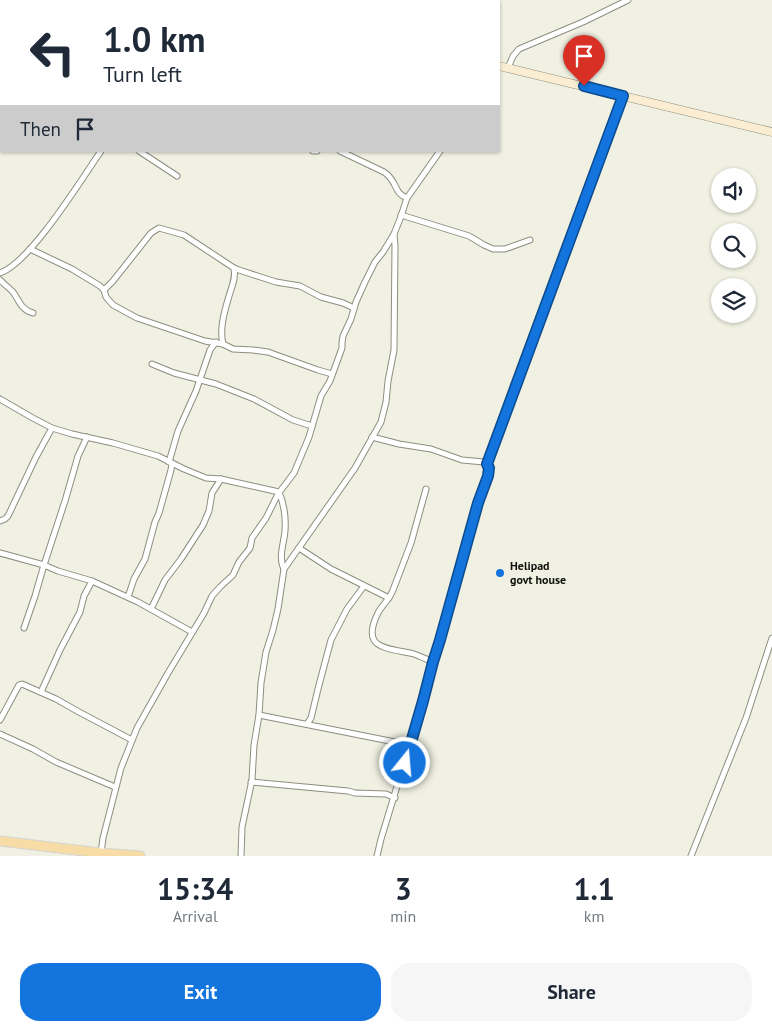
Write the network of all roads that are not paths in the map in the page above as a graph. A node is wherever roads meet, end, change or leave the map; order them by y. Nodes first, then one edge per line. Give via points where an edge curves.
1 (628, 0) edge
2 (500, 66) edge
3 (508, 68) junction
4 (623, 96) junction
5 (772, 132) edge
6 (100, 152) edge
7 (141, 152) edge
8 (342, 152) edge
9 (439, 152) edge
10 (177, 176) dead end
11 (407, 198) junction
12 (401, 215) junction
13 (394, 234) junction
14 (530, 240) dead end
15 (30, 249) junction
16 (234, 268) junction
17 (241, 271) junction
18 (0, 273) edge
19 (236, 275) junction
20 (0, 280) edge
21 (104, 290) junction
22 (354, 308) junction
23 (33, 313) dead end
24 (210, 341) junction
25 (219, 343) junction
26 (210, 350) junction
27 (152, 364) dead end
28 (332, 374) junction
29 (200, 380) junction
30 (0, 399) edge
31 (312, 426) junction
32 (52, 428) junction
33 (86, 437) junction
34 (372, 438) junction
35 (170, 462) junction
36 (487, 464) junction
37 (220, 479) junction
38 (426, 490) dead end
39 (279, 492) junction
40 (271, 509) junction
41 (284, 511) junction
42 (0, 520) edge
43 (299, 548) junction
44 (0, 553) edge
45 (44, 565) junction
46 (284, 569) junction
47 (92, 581) junction
48 (364, 586) junction
49 (128, 597) junction
50 (389, 598) junction
51 (151, 609) junction
52 (24, 628) dead end
53 (192, 632) junction
54 (772, 638) edge
55 (771, 645) edge
56 (433, 662) junction
57 (41, 692) junction
58 (259, 714) junction
59 (311, 718) junction
60 (0, 720) edge
61 (307, 724) junction
62 (315, 726) junction
63 (0, 734) edge
64 (132, 740) junction
65 (410, 745) junction
66 (252, 782) junction
67 (115, 787) junction
68 (395, 798) junction
69 (0, 841) edge
70 (66, 852) edge
71 (76, 853) edge
72 (100, 853) junction
73 (140, 856) edge
74 (242, 856) edge
75 (377, 856) edge
76 (691, 856) edge

1 - 3 street via 519,49
2 - 3 street
3 - 4 street
4 - 5 street
4 - 36 street
6 - 15 street
7 - 10 street
8 - 11 street via 387,174 399,194
9 - 11 street
11 - 12 street
12 - 13 street
12 - 14 street via 469,236 493,249 508,248
13 - 22 street via 372,268
13 - 34 street via 394,350 381,422
15 - 18 street via 12,267
15 - 21 street via 72,269
16 - 17 street
16 - 19 street
16 - 21 street via 184,235 159,228 151,233
17 - 19 street
17 - 22 street via 300,286
19 - 25 street
20 - 23 street via 14,293 23,308
21 - 24 street via 113,305 134,317
22 - 28 street
24 - 25 street
24 - 26 street
25 - 26 street
25 - 28 street via 233,349 268,352
26 - 29 street
27 - 29 street
28 - 31 street
29 - 31 street via 254,399 293,420
29 - 35 street via 178,431
30 - 32 street
31 - 39 street via 294,472
32 - 33 street
32 - 42 street via 8,516
33 - 35 street
33 - 45 street
34 - 36 street
34 - 43 street via 356,468
35 - 37 street via 208,479
35 - 49 street via 172,470 145,558
36 - 56 street via 488,476
37 - 39 street
37 - 51 street via 212,493 203,525 165,580
38 - 50 street via 411,543
39 - 40 street
39 - 41 street
40 - 41 street
40 - 53 street via 255,532 250,548 232,575 212,596
41 - 46 street via 281,562
43 - 46 street
43 - 48 street
44 - 45 street
45 - 47 street
45 - 52 street
46 - 58 street via 266,652
47 - 49 street
47 - 57 street
48 - 50 street
48 - 59 street via 332,640
49 - 51 street
50 - 56 street via 374,622 375,642
51 - 53 street
53 - 64 street
54 - 55 street
55 - 76 street via 746,718
56 - 65 street
57 - 60 street via 20,684
57 - 64 street
58 - 61 street
58 - 66 street
59 - 61 street
59 - 62 street
61 - 62 street
62 - 65 street
63 - 67 street
64 - 67 street
65 - 68 street
66 - 68 street via 386,794
66 - 74 street via 242,826
67 - 72 street
68 - 75 street
69 - 70 main road
70 - 71 main road
71 - 72 main road
72 - 73 main road

